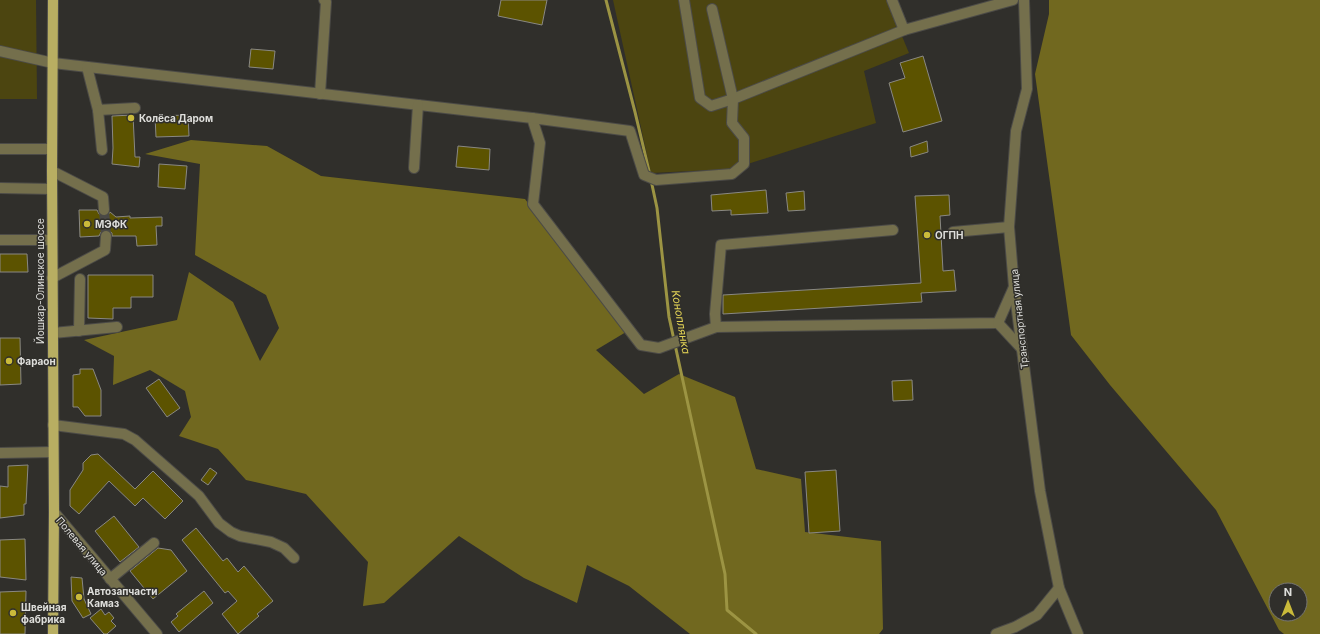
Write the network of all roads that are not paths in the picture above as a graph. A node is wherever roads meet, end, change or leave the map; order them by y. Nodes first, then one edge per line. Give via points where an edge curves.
1 (53, 0) edge
2 (324, 0) edge
3 (684, 0) edge
4 (892, 0) edge
5 (1013, 0) edge
6 (1024, 0) edge
7 (712, 9) dead end
8 (904, 30) junction
9 (1, 50) edge
10 (53, 63) junction
11 (87, 67) junction
12 (320, 94) junction
13 (733, 99) junction
14 (418, 105) junction
15 (135, 108) dead end
16 (98, 110) junction
17 (532, 118) junction
18 (0, 149) edge
19 (52, 149) junction
20 (102, 150) dead end
21 (414, 168) dead end
22 (52, 172) junction
23 (0, 188) edge
24 (52, 189) junction
25 (104, 210) tunnel mouth
26 (1009, 227) junction
27 (893, 230) dead end
28 (953, 232) dead end
29 (106, 236) tunnel mouth
30 (0, 240) edge
31 (52, 240) junction
32 (52, 278) junction
33 (80, 279) dead end
34 (1014, 287) junction
35 (998, 323) junction
36 (716, 327) junction
37 (117, 328) dead end
38 (79, 331) junction
39 (53, 333) junction
40 (1022, 349) junction
41 (53, 425) junction
42 (53, 452) junction
43 (0, 453) edge
44 (54, 512) junction
45 (154, 543) dead end
46 (294, 558) dead end
47 (110, 579) junction
48 (1059, 588) junction
49 (53, 634) edge
50 (157, 634) edge
51 (996, 634) edge
52 (1078, 634) edge

1 - 10 main road, Йошкар-Олинское шоссе
2 - 12 street via 326,2
3 - 13 street via 700,98 711,106
4 - 8 street
5 - 8 street
6 - 26 street, Транспортная улица via 1027,88 1016,131
7 - 13 street
8 - 13 street
9 - 10 street
10 - 11 street
10 - 19 main road, Йошкар-Олинское шоссе
11 - 12 street
11 - 16 street
12 - 14 street
13 - 17 street via 732,123 744,138 744,164 732,174 656,180 644,174 630,131
14 - 17 street
14 - 21 street
15 - 16 street
16 - 20 street
17 - 36 street via 540,143 533,204 642,345 659,348
18 - 19 street
19 - 22 main road, Йошкар-Олинское шоссе
22 - 24 main road, Йошкар-Олинское шоссе
22 - 25 street via 103,197
23 - 24 street
24 - 31 main road, Йошкар-Олинское шоссе
26 - 28 street
26 - 34 street, Транспортная улица
27 - 36 street via 721,245
29 - 32 street via 105,250
30 - 31 street
31 - 32 main road, Йошкар-Олинское шоссе
32 - 39 main road, Йошкар-Олинское шоссе
33 - 38 street
34 - 35 street
34 - 40 street, Транспортная улица
35 - 36 street
35 - 40 street
37 - 38 street
38 - 39 street
39 - 41 main road, Йошкар-Олинское шоссе
40 - 48 street, Транспортная улица via 1040,491
41 - 42 main road, Йошкар-Олинское шоссе
41 - 46 street via 124,434 135,440 199,496 219,523 230,532 271,542 284,548
42 - 43 street
42 - 44 main road, Йошкар-Олинское шоссе
44 - 47 street, Полевая улица
44 - 49 main road, Йошкар-Олинское шоссе
45 - 47 street
47 - 50 street, Полевая улица
48 - 51 street via 1037,616
48 - 52 street, Транспортная улица

